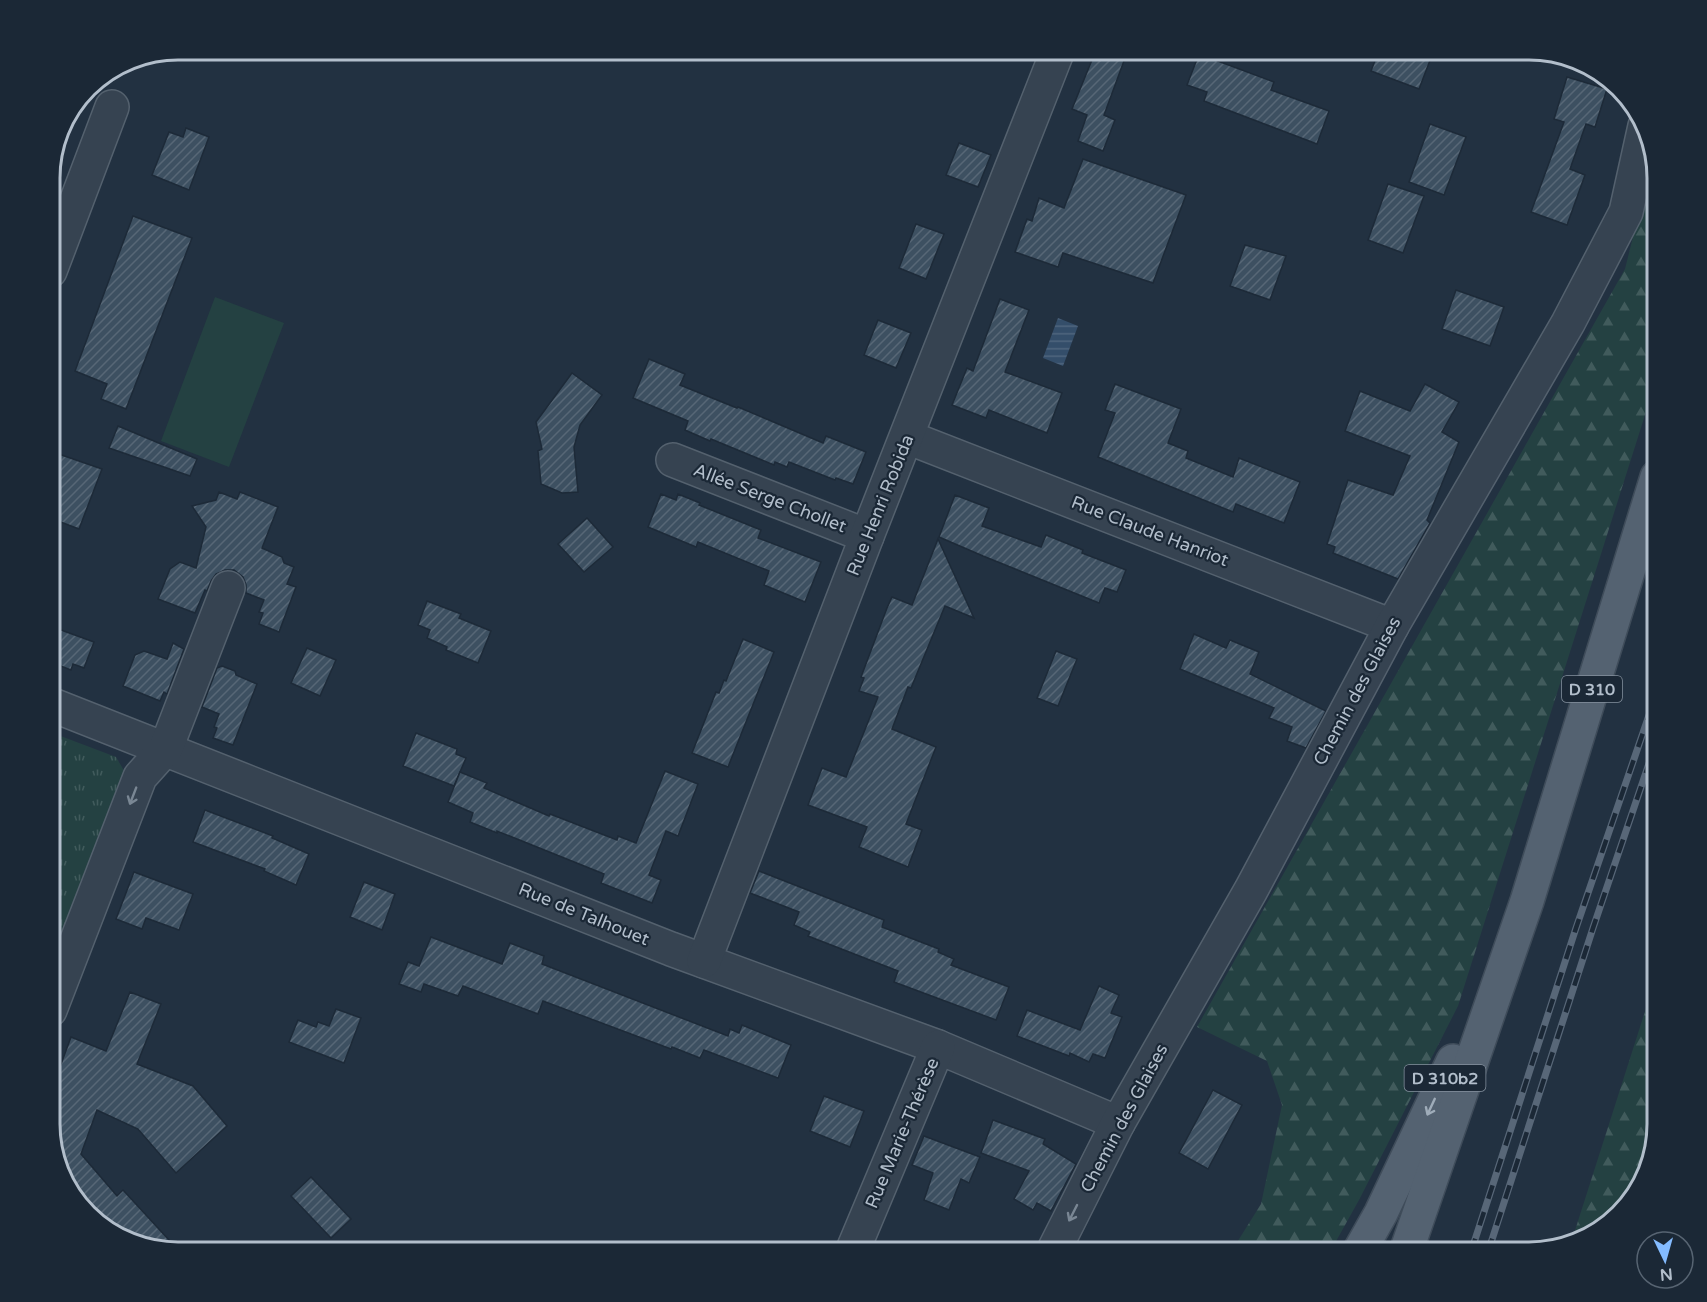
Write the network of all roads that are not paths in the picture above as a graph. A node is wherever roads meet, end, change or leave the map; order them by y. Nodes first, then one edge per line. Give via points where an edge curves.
1 (1054, 60) edge
2 (112, 107) dead end
3 (1641, 142) edge
4 (60, 245) edge
5 (907, 437) junction
6 (674, 460) dead end
7 (1647, 513) edge
8 (867, 536) junction
9 (228, 588) dead end
10 (1392, 626) junction
11 (60, 708) edge
12 (166, 748) junction
13 (1527, 901) junction
14 (704, 961) junction
15 (60, 984) edge
16 (938, 1047) junction
17 (1118, 1123) junction
18 (856, 1242) edge
19 (1058, 1242) edge
20 (1365, 1242) edge
21 (1409, 1242) edge

1 - 5 street, Rue Henri Robida
2 - 4 street
3 - 10 street, Chemin des Glaises via 1626,212 1569,323
5 - 8 street, Rue Henri Robida
5 - 10 street, Rue Claude Hanriot
6 - 8 street, Allée Serge Chollet
7 - 13 main road, D 310
8 - 14 street, Rue Henri Robida
9 - 12 street
10 - 17 street, Chemin des Glaises via 1251,890
11 - 12 street, Rue de Talhouet
12 - 14 street, Rue de Talhouet
12 -> 15 street via 140,777
13 -> 20 main road, D 310b2
13 - 21 main road, D 310
14 - 16 street, Rue de Talhouet
16 - 17 street, Rue de Talhouet
16 - 18 street, Rue Marie-Thérèse
17 -> 19 street, Chemin des Glaises

